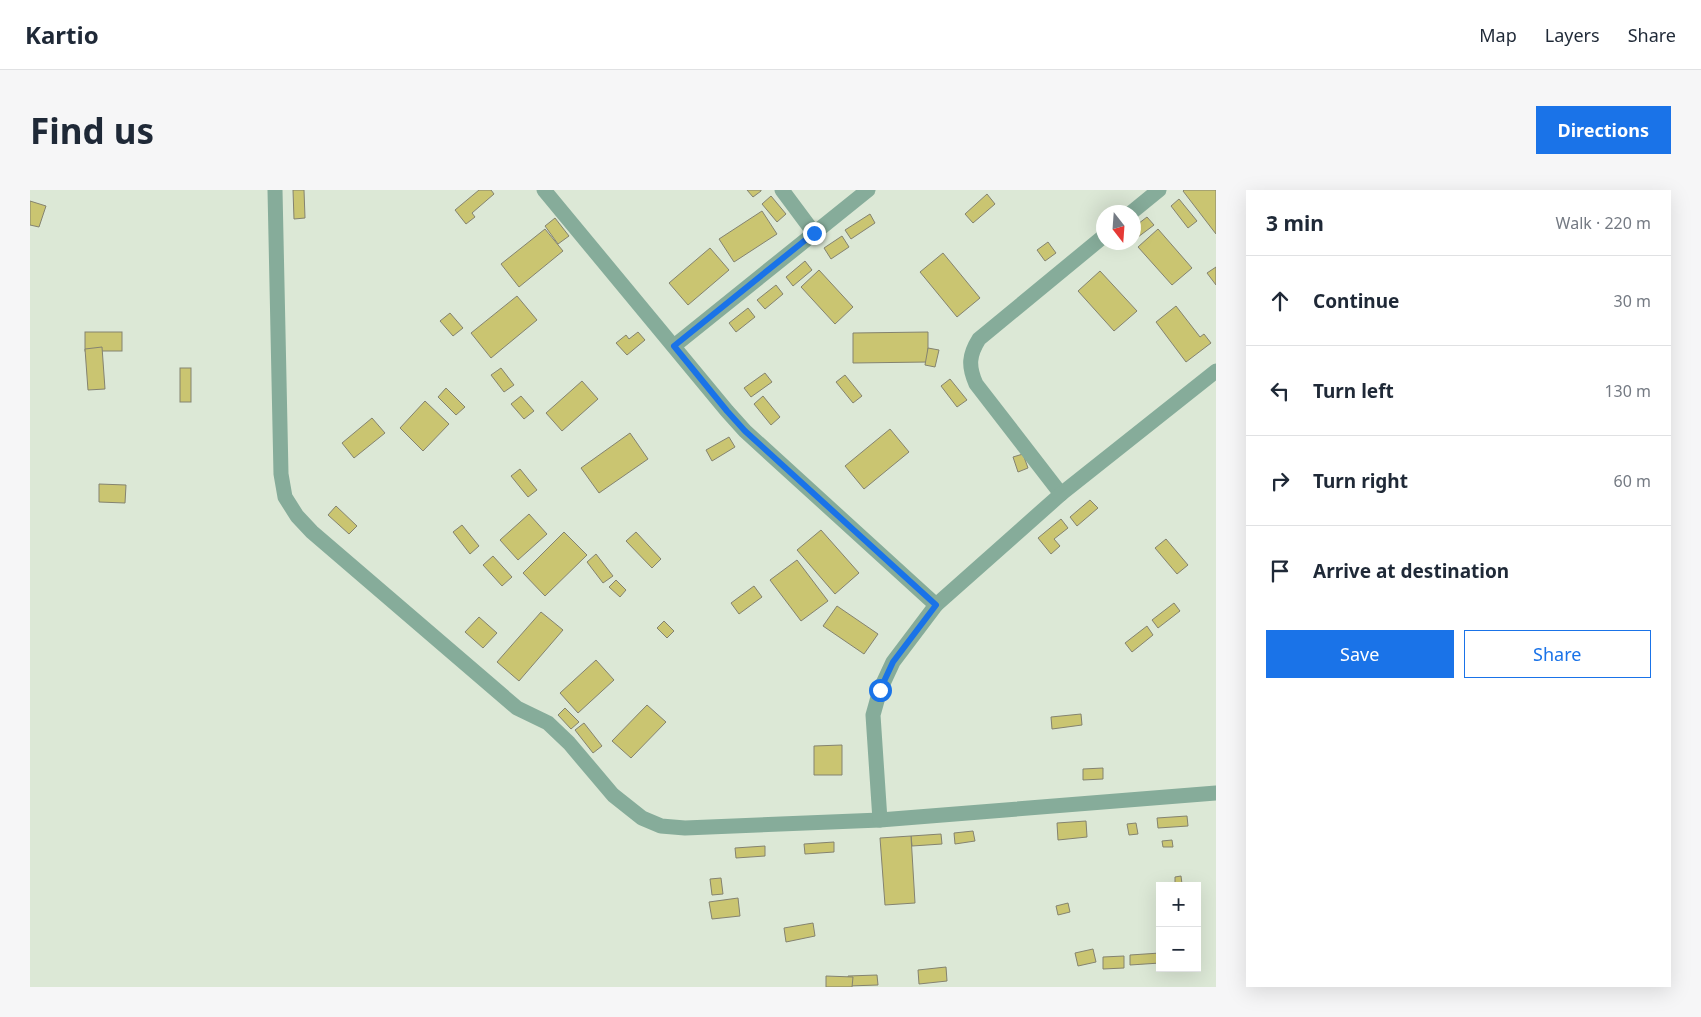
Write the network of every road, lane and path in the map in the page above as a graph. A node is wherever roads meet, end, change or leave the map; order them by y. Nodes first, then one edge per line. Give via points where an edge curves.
1 (275, 190) edge
2 (544, 190) edge
3 (782, 190) edge
4 (868, 190) edge
5 (1159, 190) edge
6 (1141, 205) edge
7 (814, 233) junction
8 (1096, 243) edge
9 (674, 346) junction
10 (1216, 371) edge
11 (1061, 494) junction
12 (936, 605) junction
13 (1216, 793) edge
14 (880, 820) junction

1 - 14 street via 281,474 285,497 312,532 518,708 548,724 569,743 613,795 642,818 662,826 685,828
2 - 9 street
3 - 7 street
4 - 7 street
5 - 6 street
7 - 9 street
8 - 11 street via 979,340 972,350 970,362 976,384
9 - 12 street via 745,431
10 - 11 street
11 - 12 street
12 - 14 street via 893,662 873,715
13 - 14 street

